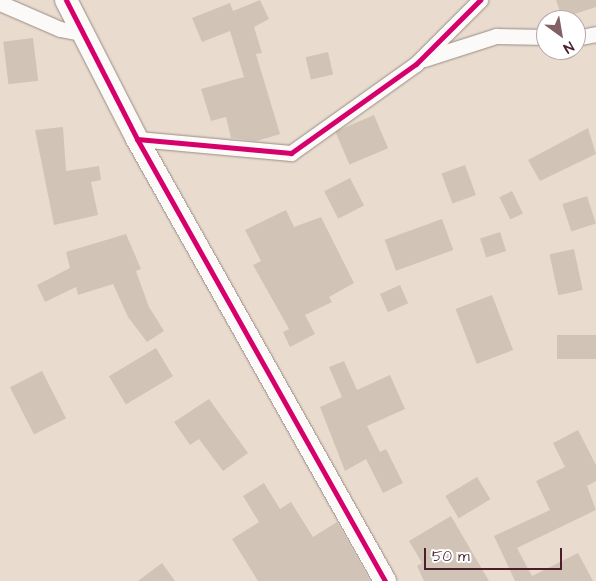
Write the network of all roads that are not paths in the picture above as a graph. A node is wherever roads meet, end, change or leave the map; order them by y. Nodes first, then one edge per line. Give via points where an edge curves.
1 (66, 0) edge
2 (480, 0) edge
3 (0, 3) edge
4 (86, 34) junction
5 (536, 37) edge
6 (420, 60) junction
7 (137, 139) junction
8 (385, 581) edge

1 - 4 street
2 - 6 street
3 - 4 street via 60,29
4 - 7 street
5 - 6 street via 478,39
6 - 7 street via 291,153
7 - 8 street

